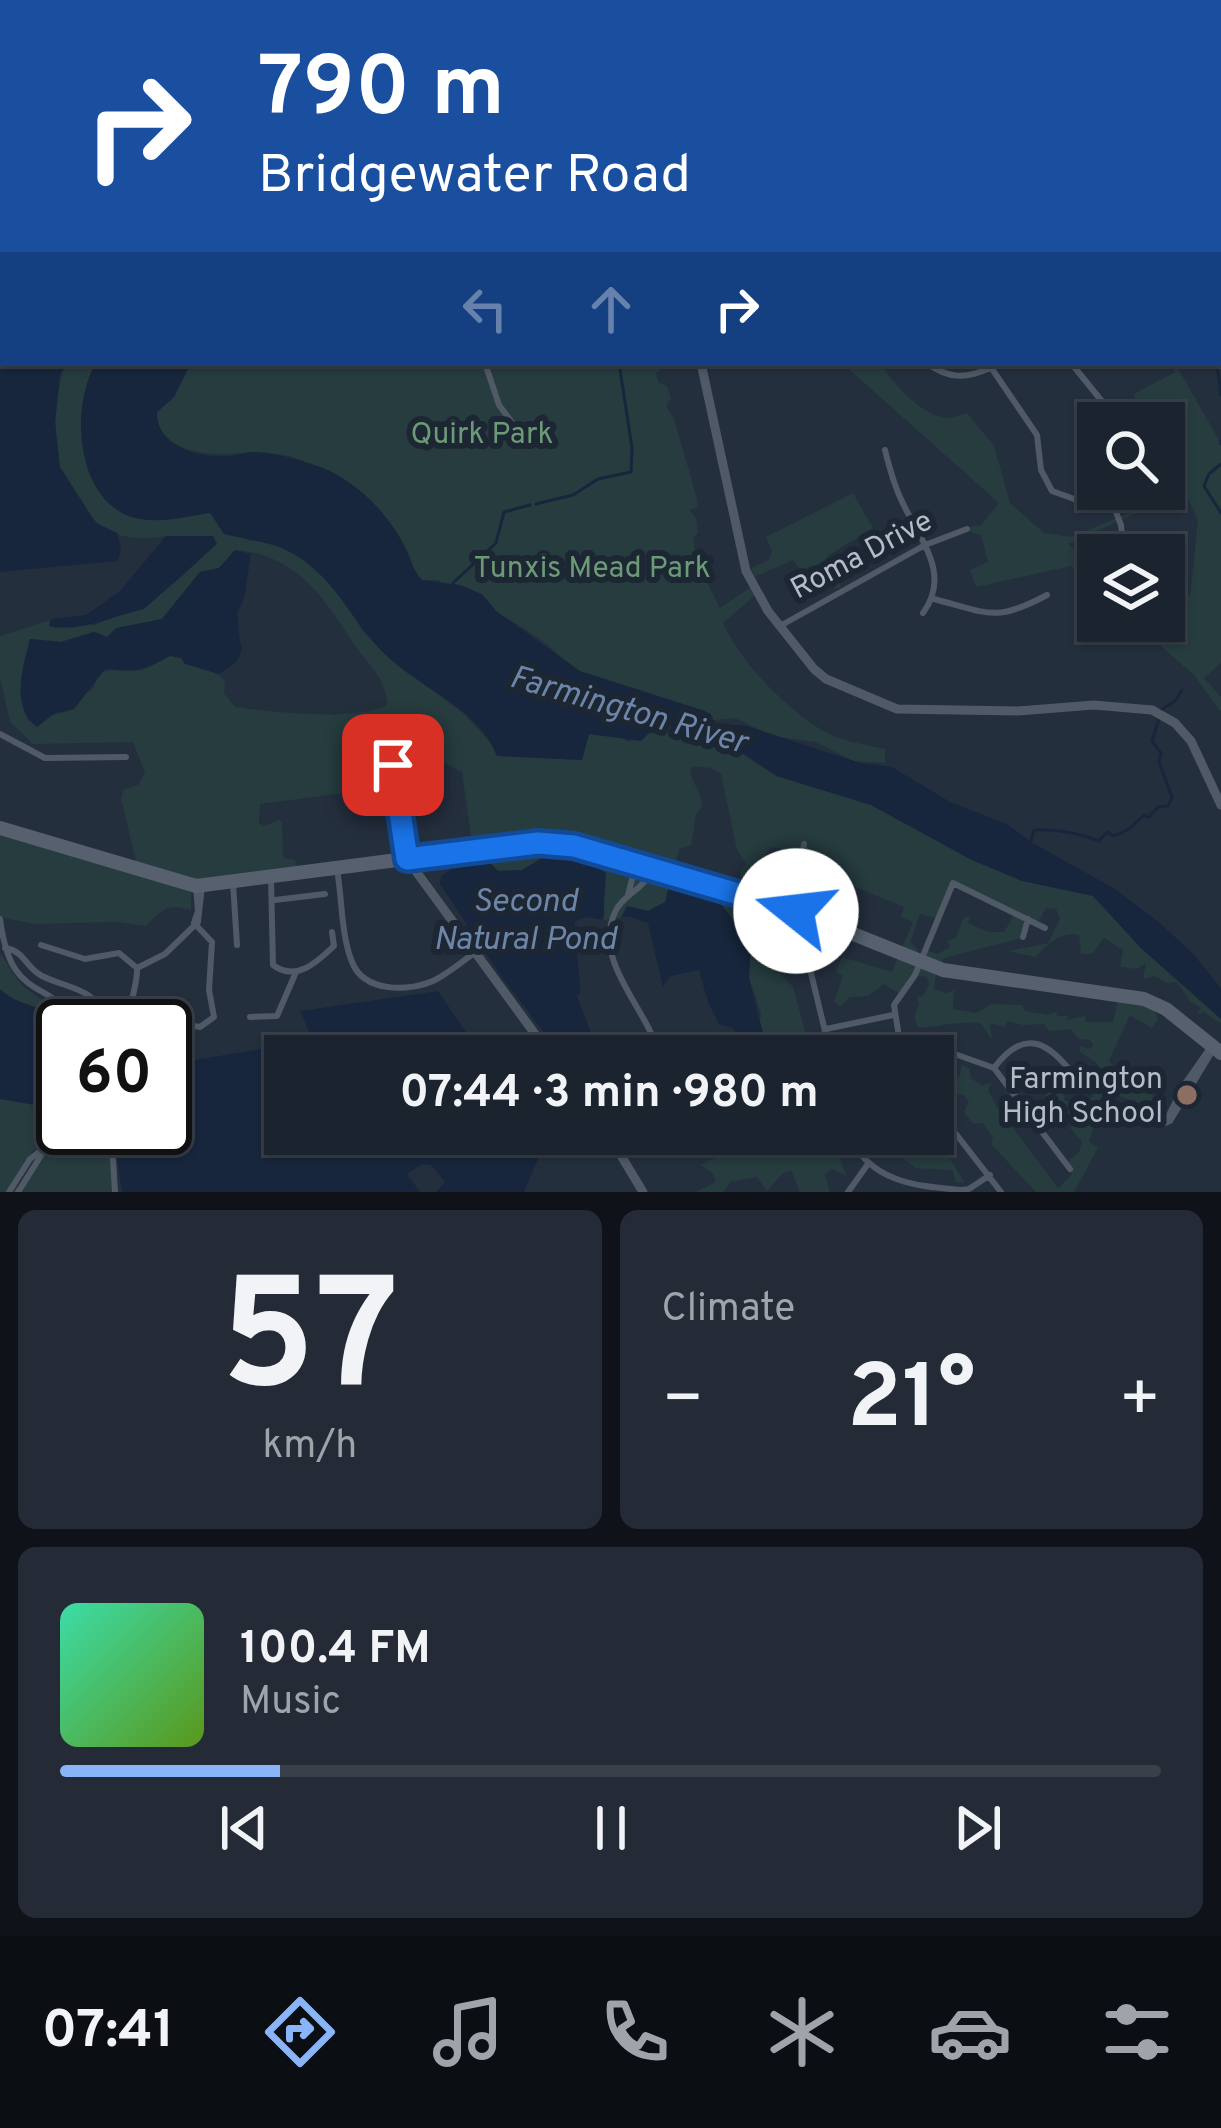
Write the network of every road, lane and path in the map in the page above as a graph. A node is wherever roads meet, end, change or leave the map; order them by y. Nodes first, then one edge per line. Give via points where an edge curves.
1 (486, 366) edge
2 (702, 366) edge
3 (933, 366) edge
4 (989, 366) edge
5 (1073, 366) edge
6 (1103, 402) edge
7 (519, 432) dead end
8 (885, 450) dead end
9 (1077, 500) edge
10 (967, 529) dead end
11 (925, 544) junction
12 (1047, 596) dead end
13 (934, 598) junction
14 (923, 614) dead end
15 (780, 626) junction
16 (0, 734) edge
17 (126, 757) dead end
18 (393, 765) dead end
19 (1221, 805) edge
20 (0, 828) edge
21 (804, 844) dead end
22 (407, 859) junction
23 (644, 865) junction
24 (337, 868) junction
25 (271, 878) junction
26 (233, 883) junction
27 (199, 886) junction
28 (325, 894) dead end
29 (628, 895) junction
30 (274, 900) junction
31 (796, 911) junction
32 (0, 919) edge
33 (1028, 919) junction
34 (194, 923) junction
35 (1046, 928) dead end
36 (332, 932) dead end
37 (1022, 937) dead end
38 (41, 945) dead end
39 (237, 946) dead end
40 (4, 948) junction
41 (475, 952) junction
42 (920, 963) junction
43 (137, 968) junction
44 (292, 972) junction
45 (51, 999) edge
46 (95, 999) edge
47 (130, 999) edge
48 (893, 1015) junction
49 (250, 1017) dead end
50 (192, 1026) edge
51 (826, 1029) junction
52 (536, 1035) edge
53 (648, 1035) edge
54 (827, 1035) edge
55 (897, 1035) edge
56 (1217, 1050) edge
57 (954, 1054) edge
58 (994, 1067) junction
59 (1075, 1077) dead end
60 (954, 1132) edge
61 (36, 1155) edge
62 (43, 1155) edge
63 (113, 1155) edge
64 (621, 1155) edge
65 (862, 1155) edge
66 (868, 1164) junction
67 (1070, 1168) dead end
68 (990, 1175) junction
69 (939, 1190) edge
70 (9, 1192) edge
71 (18, 1192) edge
72 (115, 1192) edge
73 (644, 1192) edge
74 (848, 1192) edge
75 (1001, 1192) edge

1 - 7 street
2 - 15 street via 746,570
3 - 4 street via 954,376
4 - 9 street via 1037,435 1052,491
5 - 6 street
8 - 11 street
10 - 11 street, Roma Drive
11 - 13 street via 938,580
11 - 15 street, Roma Drive
12 - 13 street via 995,615
13 - 14 street
15 - 19 street via 826,679 897,709 1152,710 1190,741
16 - 17 street via 45,758
18 - 22 street
20 - 27 main road
21 - 31 street
22 - 23 main road via 552,843
22 - 24 main road
22 - 41 street
23 - 29 street
23 - 29 street via 643,886
23 - 31 main road
24 - 25 main road
24 - 41 street via 351,962 368,980 397,988 431,982
25 - 26 main road
25 - 30 street
26 - 27 main road
26 - 39 street
27 - 34 street
28 - 30 street
29 - 53 street via 614,915 611,952
30 - 44 street via 273,965
31 - 42 main road
31 - 51 street
32 - 40 street
33 - 35 street
33 - 37 street
33 - 42 street via 953,883
34 - 43 street via 165,954
34 - 50 street via 212,943 214,1017
36 - 44 street via 334,946
38 - 43 street via 85,959 119,953
40 - 45 street via 26,983
40 - 46 street
41 - 52 street
42 - 48 street
42 - 56 main road via 1144,999
43 - 47 street
44 - 49 street via 283,1010
48 - 51 street
48 - 55 street
51 - 54 street
56 - 56 street via 1207,1048 1165,1123 1170,1121
57 - 58 street
58 - 59 street via 1012,1048 1037,1043
58 - 67 street
60 - 68 street
61 - 70 street
62 - 71 street
63 - 72 street
64 - 73 street
65 - 66 street
66 - 69 street via 898,1182
66 - 74 street
68 - 69 street via 969,1189
68 - 75 street

